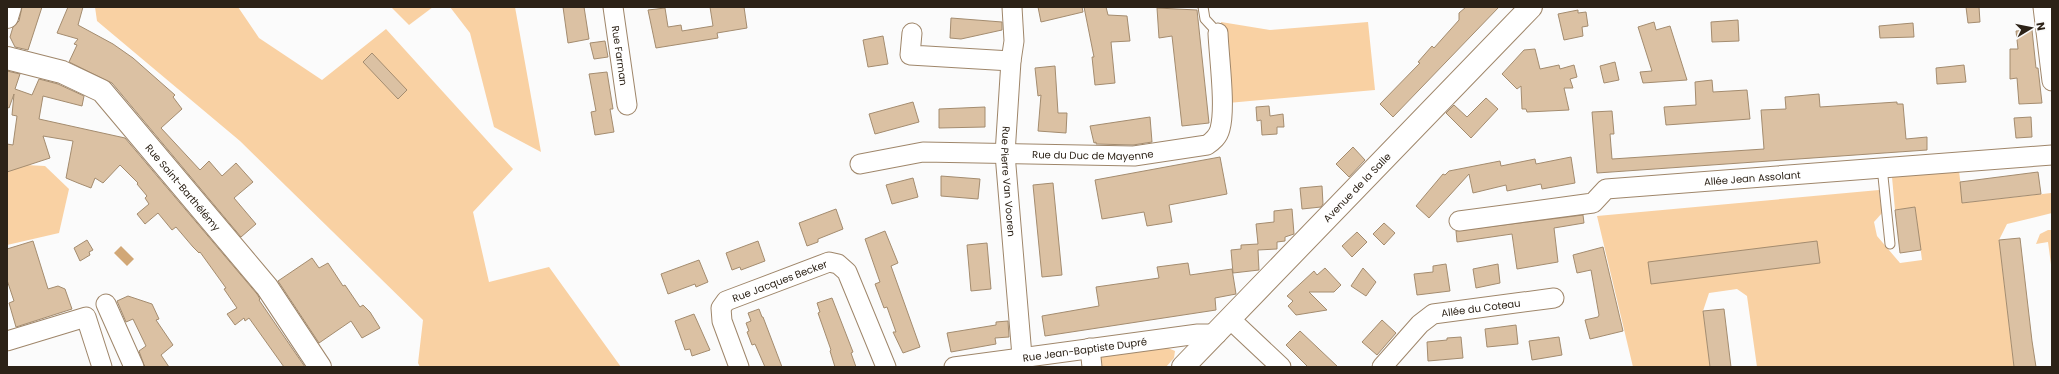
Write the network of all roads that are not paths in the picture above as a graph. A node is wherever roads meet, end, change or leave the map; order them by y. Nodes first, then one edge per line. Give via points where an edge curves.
1 (10, 7) edge
2 (613, 7) edge
3 (1012, 7) edge
4 (1203, 7) edge
5 (1531, 7) edge
6 (2043, 7) edge
7 (7, 17) edge
8 (912, 33) dead end
9 (1218, 33) joint
10 (7, 58) edge
11 (1011, 61) junction
12 (2052, 82) edge
13 (627, 105) dead end
14 (1006, 154) junction
15 (2052, 155) edge
16 (860, 164) dead end
17 (1882, 167) junction
18 (1459, 221) dead end
19 (1890, 244) dead end
20 (1554, 298) dead end
21 (106, 304) dead end
22 (1223, 326) junction
23 (7, 341) edge
24 (1090, 348) junction
25 (1022, 356) junction
26 (102, 367) edge
27 (134, 367) edge
28 (320, 367) edge
29 (739, 367) edge
30 (886, 367) edge
31 (954, 367) edge
32 (1092, 367) edge
33 (1183, 367) edge
34 (1280, 367) edge
35 (1382, 367) edge

1 - 7 street
2 - 13 street, Rue Farman
3 - 11 street, Rue Pierre Van Vooren via 1014,42
4 - 9 lane via 1205,19
5 - 22 street, Avenue de la Salle
6 - 12 street
8 - 11 street via 910,55
9 - 14 street, Rue du Duc de Mayenne via 1222,114 1220,130 1215,140 1207,145 1134,156
10 - 28 street, Rue Saint-Barthélémy via 62,72 102,91 267,287
11 - 14 street, Rue Pierre Van Vooren
14 - 16 street, Rue du Duc de Mayenne via 923,152
14 - 25 street, Rue Pierre Van Vooren
15 - 17 street, Allée Jean Assolant
17 - 18 street, Allée Jean Assolant via 1606,189 1593,203
17 - 19 lane
20 - 35 street, Allée du Coteau via 1433,314 1420,324
21 - 27 street
22 - 24 street, Rue Jean-Baptiste Dupré via 1198,334
22 - 33 street, Avenue de la Salle
22 - 34 street
23 - 26 street via 86,317
24 - 25 street, Rue Jean-Baptiste Dupré
24 - 32 street
25 - 31 street, Rue Jean-Baptiste Dupré
29 - 30 street, Rue Jacques Becker via 722,321 721,308 726,301 829,262 838,264 847,272

